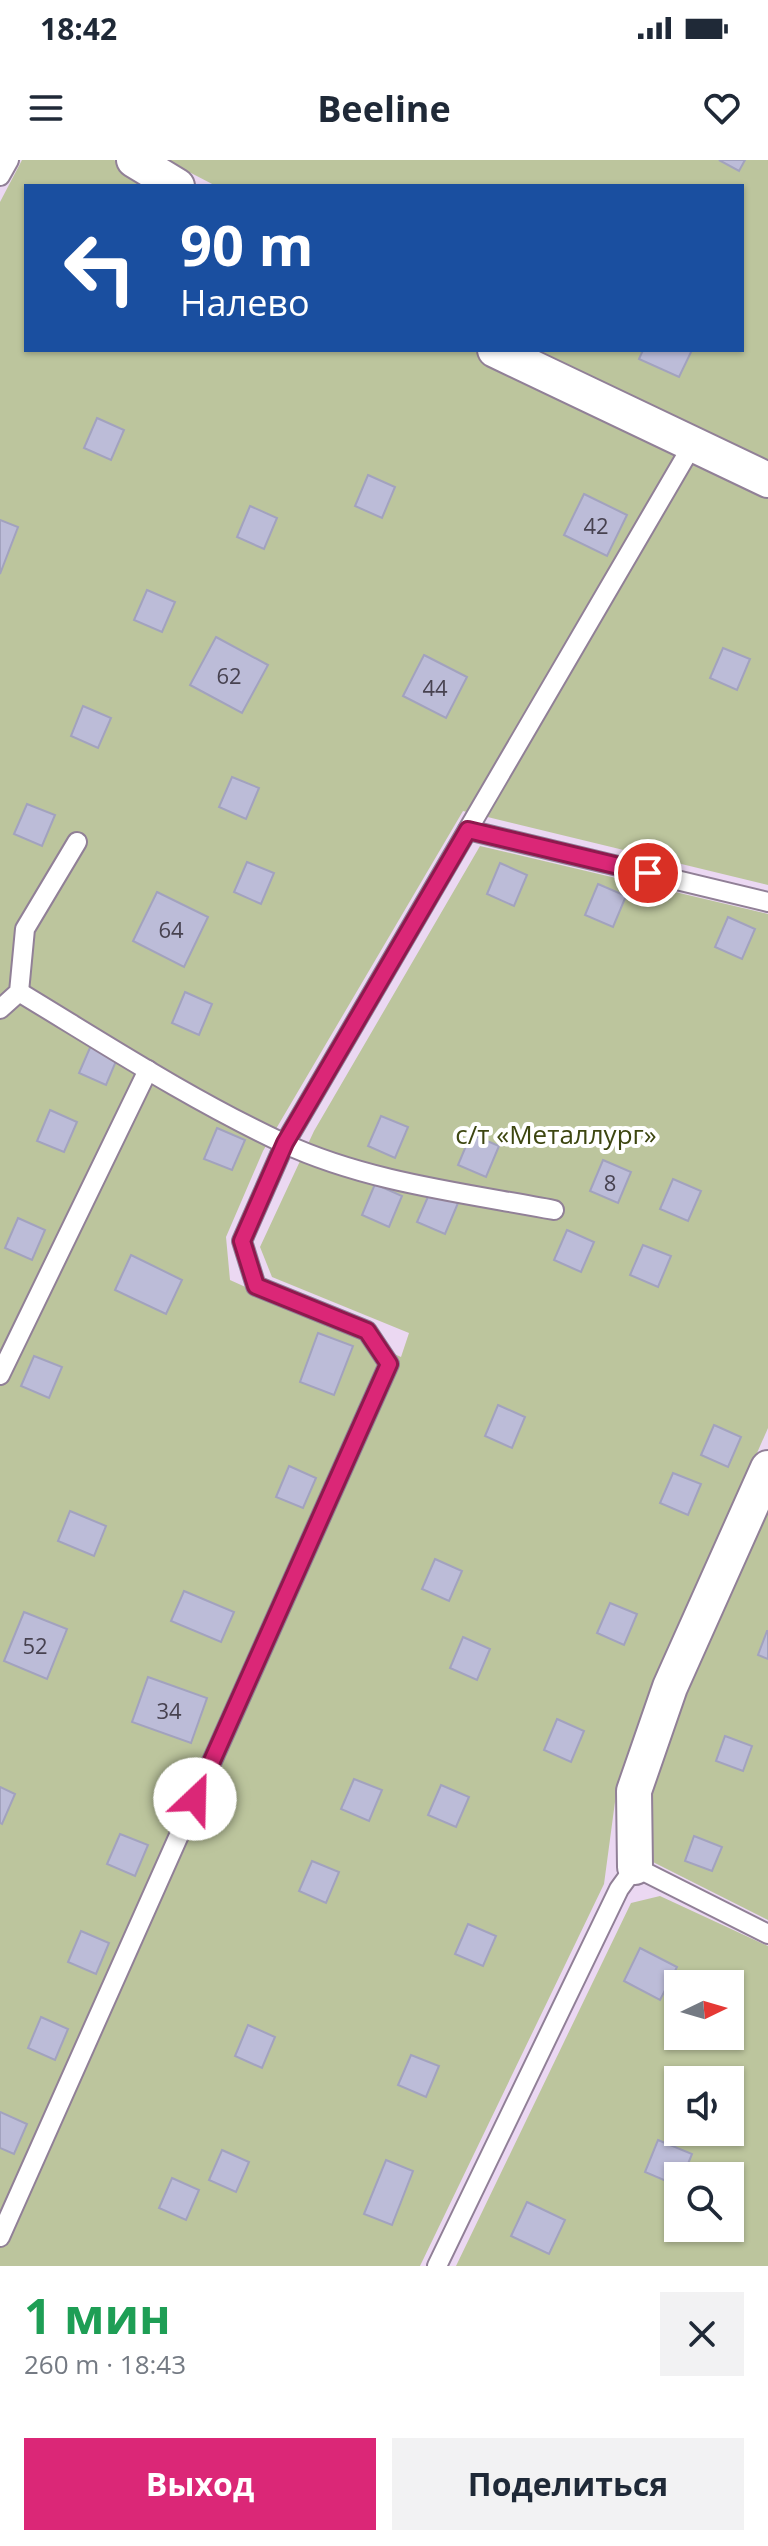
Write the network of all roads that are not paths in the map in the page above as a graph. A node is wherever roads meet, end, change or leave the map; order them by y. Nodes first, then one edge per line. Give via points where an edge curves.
1 (9, 160) edge
2 (134, 160) edge
3 (0, 176) edge
4 (174, 184) edge
5 (499, 352) edge
6 (693, 444) junction
7 (768, 480) edge
8 (468, 830) junction
9 (77, 842) dead end
10 (768, 902) edge
11 (19, 992) junction
12 (0, 1009) edge
13 (148, 1070) junction
14 (285, 1143) junction
15 (554, 1210) dead end
16 (0, 1375) edge
17 (768, 1468) edge
18 (635, 1867) junction
19 (768, 1934) edge
20 (0, 2235) edge
21 (437, 2266) edge

1 - 3 lane
2 - 4 street
5 - 6 street
6 - 7 street
6 - 8 lane
8 - 10 lane
8 - 14 lane
9 - 11 lane via 25,929
11 - 12 lane
11 - 13 lane
13 - 14 lane
13 - 16 lane
14 - 15 lane via 392,1179
14 - 20 lane via 242,1241 256,1286 367,1331 389,1364
17 - 18 street via 670,1687 639,1776 634,1791
18 - 19 lane
18 - 21 lane via 619,1889

